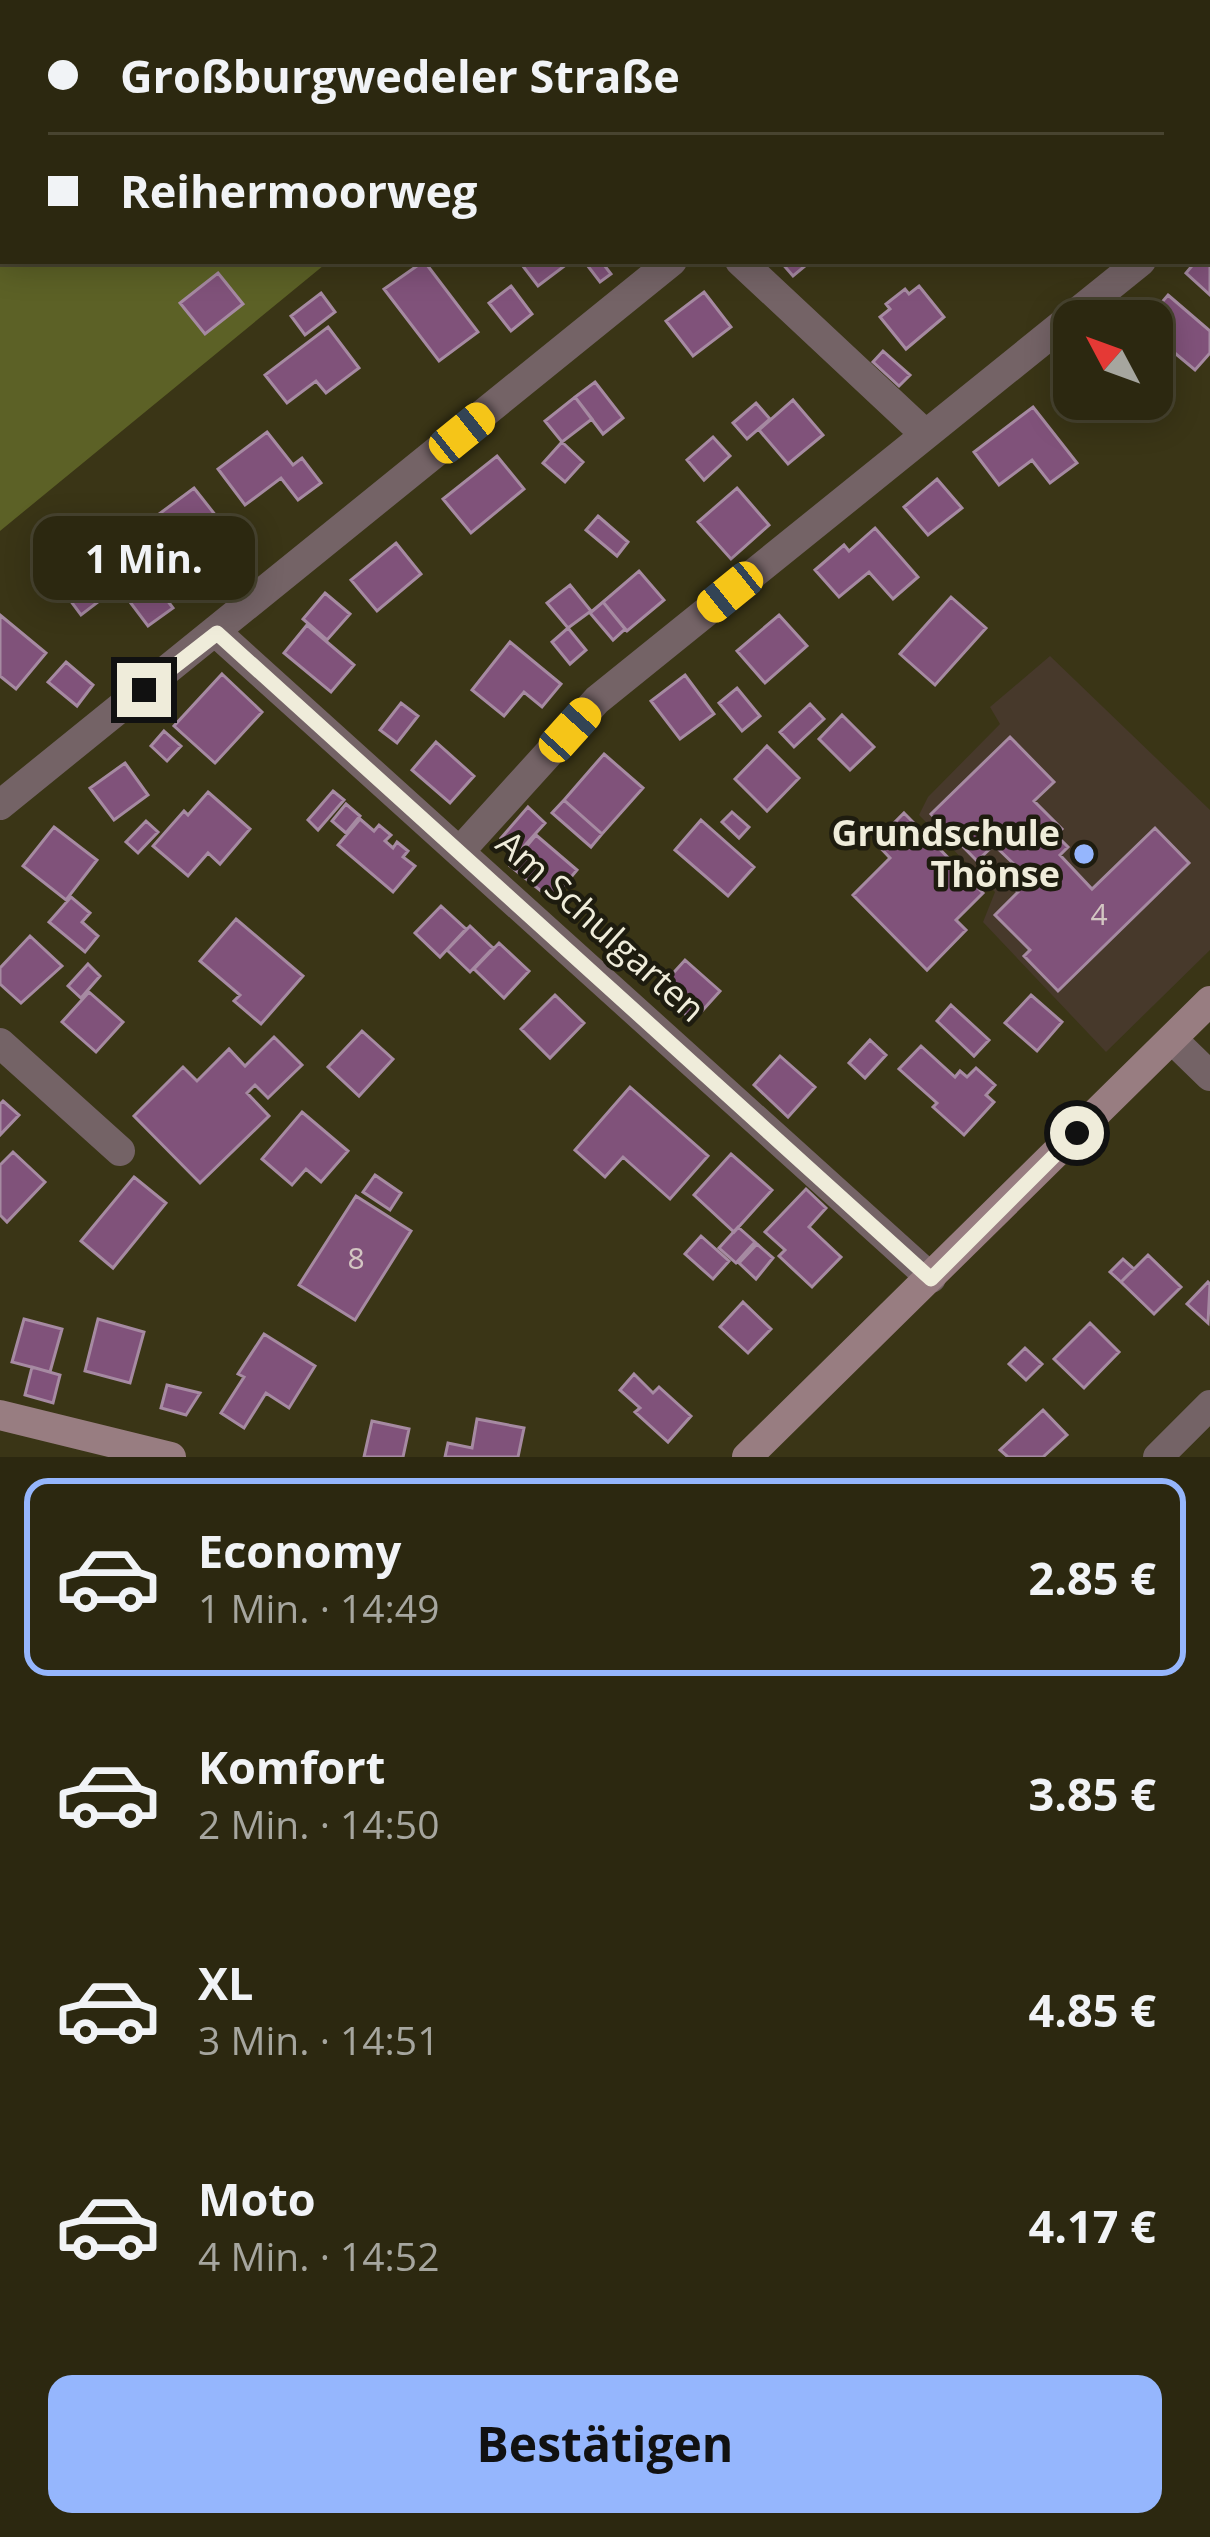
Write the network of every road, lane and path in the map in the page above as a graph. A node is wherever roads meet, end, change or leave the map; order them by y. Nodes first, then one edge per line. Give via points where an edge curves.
1 (668, 264) edge
2 (743, 264) edge
3 (1137, 264) edge
4 (925, 434) junction
5 (217, 633) junction
6 (0, 805) edge
7 (460, 851) junction
8 (1210, 1000) edge
9 (1172, 1039) junction
10 (0, 1043) edge
11 (1210, 1076) edge
12 (120, 1151) dead end
13 (931, 1279) junction
14 (1210, 1405) edge
15 (0, 1415) edge
16 (171, 1457) edge
17 (748, 1457) edge
18 (1158, 1457) edge

1 - 5 street
2 - 4 street
3 - 4 street
4 - 7 street via 597,700
5 - 6 street
5 - 7 street, Am Schulgarten
7 - 13 street, Am Schulgarten
8 - 9 street
9 - 11 street
9 - 13 street
10 - 12 street
13 - 17 street
14 - 18 street
15 - 16 street

